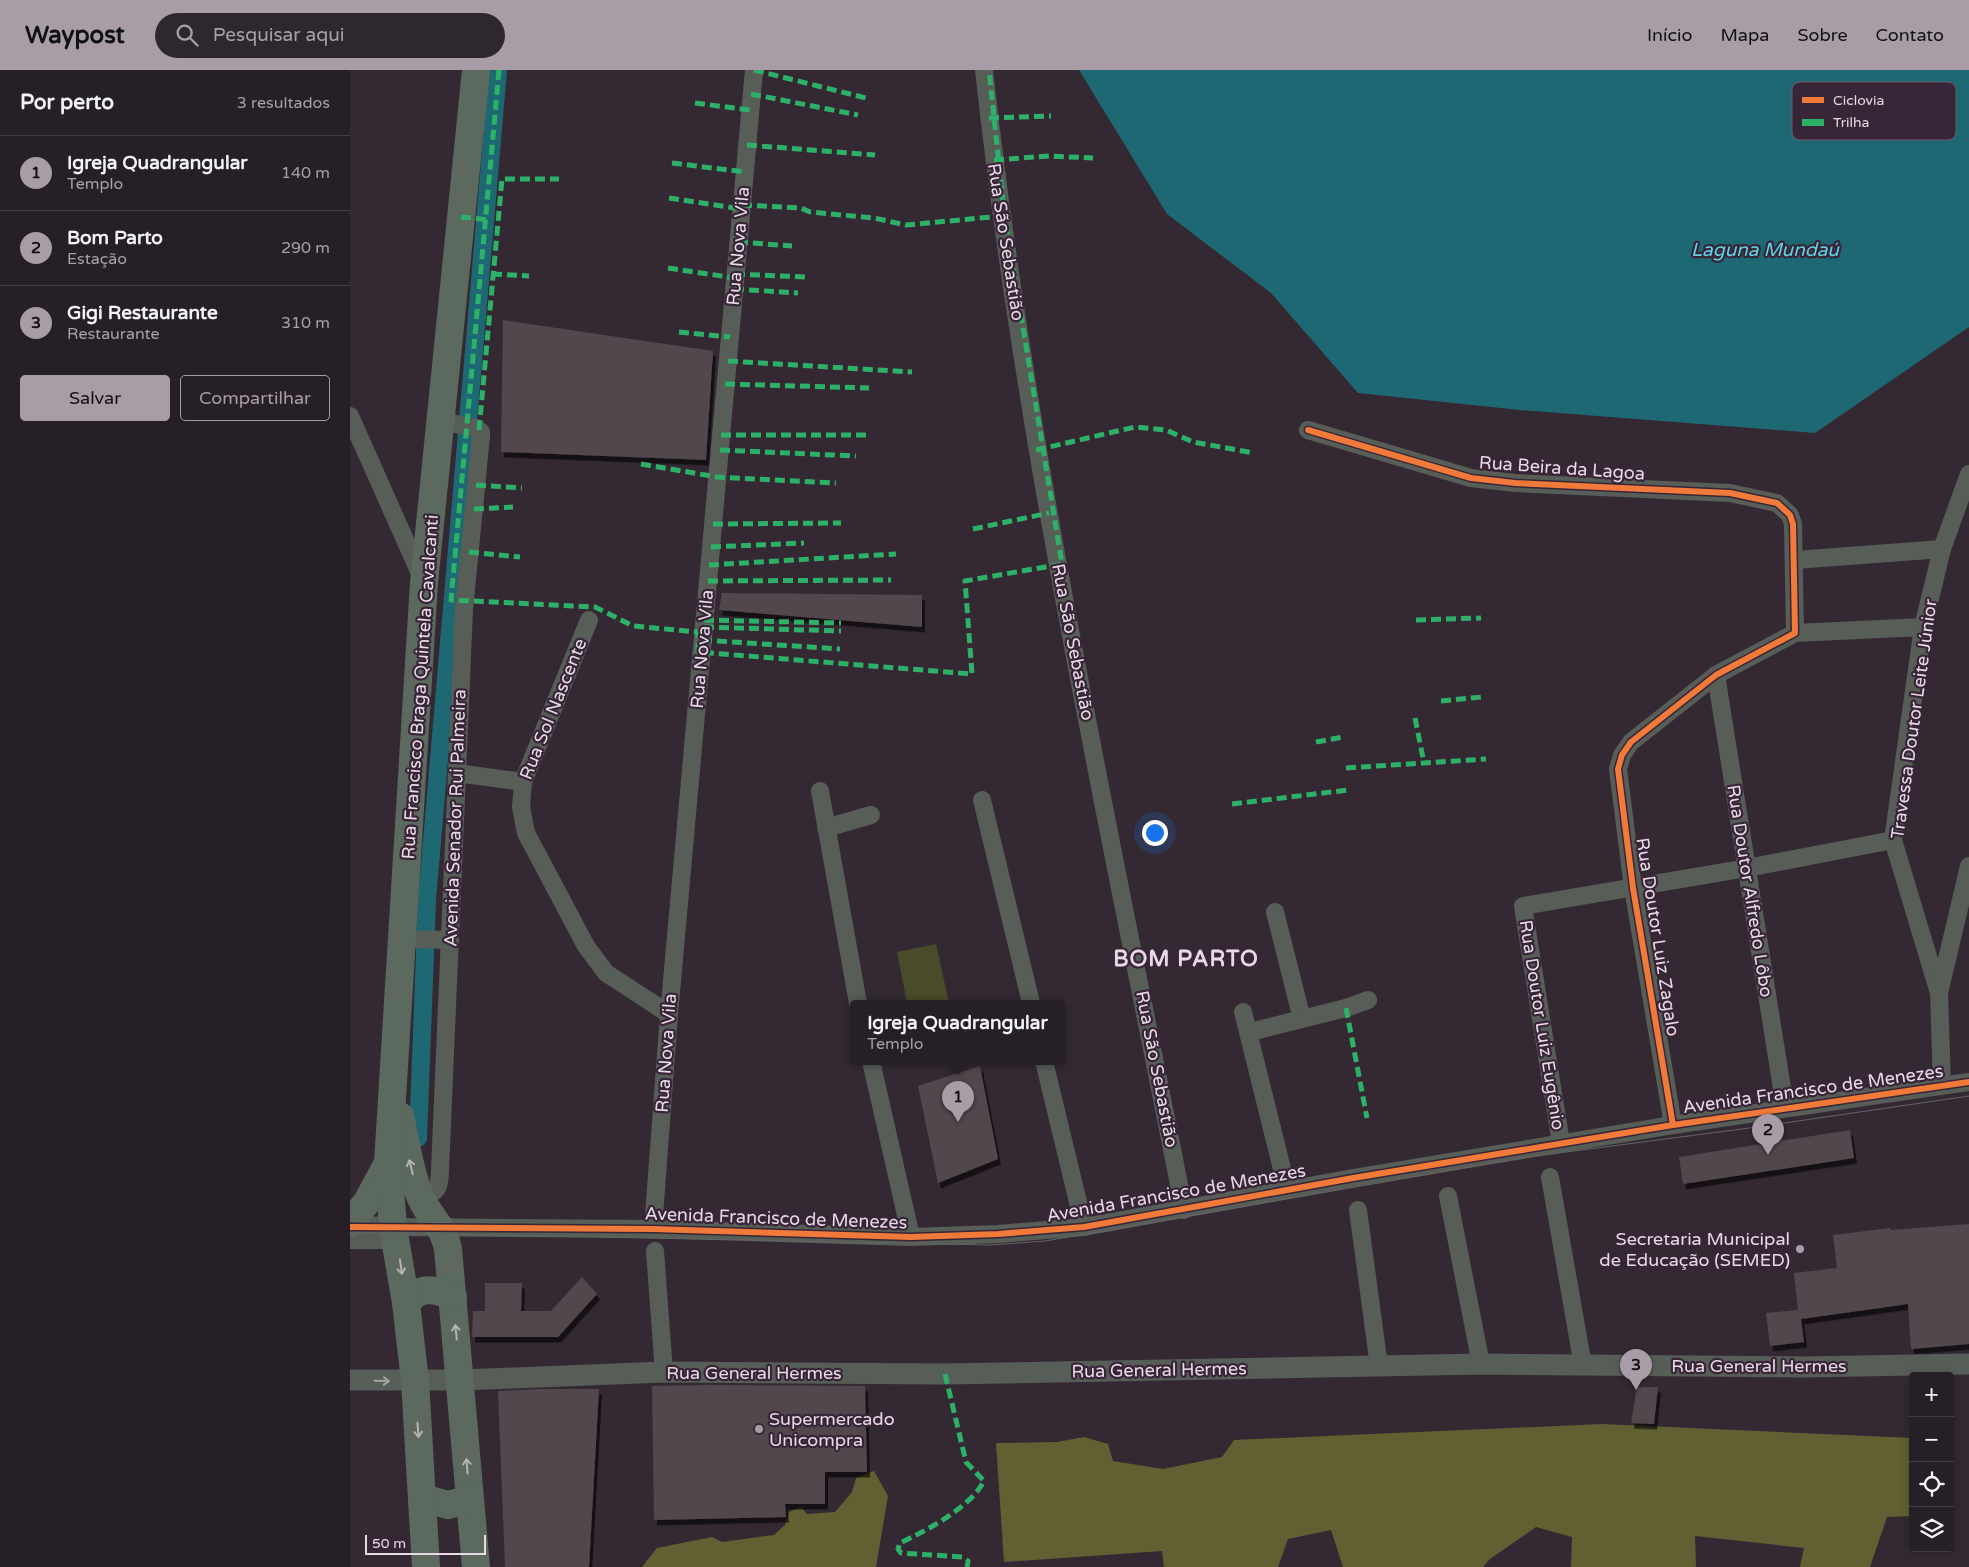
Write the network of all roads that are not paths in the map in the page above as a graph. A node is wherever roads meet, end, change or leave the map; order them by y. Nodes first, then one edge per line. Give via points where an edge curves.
1 (476, 70) edge
2 (754, 70) edge
3 (984, 70) edge
4 (350, 416) edge
5 (463, 426) junction
6 (1308, 430) dead end
7 (1969, 474) edge
8 (1942, 549) junction
9 (1795, 560) junction
10 (424, 583) junction
11 (589, 620) dead end
12 (1923, 627) junction
13 (1795, 633) junction
14 (1716, 675) junction
15 (457, 773) junction
16 (523, 782) junction
17 (820, 791) dead end
18 (982, 800) dead end
19 (871, 815) dead end
20 (826, 828) junction
21 (1893, 840) junction
22 (1969, 866) edge
23 (1747, 868) junction
24 (1633, 888) junction
25 (1275, 912) dead end
26 (409, 939) junction
27 (444, 940) junction
28 (1939, 993) junction
29 (857, 1000) edge
30 (1030, 1000) edge
31 (1368, 1000) dead end
32 (1243, 1012) dead end
33 (669, 1014) junction
34 (1302, 1019) junction
35 (1250, 1032) junction
36 (872, 1065) edge
37 (1045, 1065) edge
38 (393, 1080) junction
39 (1969, 1082) edge
40 (1942, 1085) junction
41 (1784, 1107) junction
42 (1673, 1125) junction
43 (1561, 1143) junction
44 (388, 1163) junction
45 (1550, 1178) dead end
46 (1288, 1189) junction
47 (1448, 1196) dead end
48 (421, 1198) junction
49 (1184, 1210) junction
50 (1358, 1210) dead end
51 (350, 1225) edge
52 (1084, 1227) junction
53 (442, 1228) junction
54 (653, 1229) junction
55 (395, 1234) junction
56 (911, 1237) junction
57 (350, 1240) edge
58 (655, 1251) dead end
59 (453, 1297) junction
60 (406, 1303) junction
61 (1480, 1364) junction
62 (1969, 1364) edge
63 (1379, 1366) junction
64 (1583, 1366) junction
65 (664, 1372) junction
66 (350, 1380) edge
67 (461, 1380) junction
68 (415, 1381) junction
69 (423, 1498) junction
70 (470, 1499) junction
71 (426, 1567) edge
72 (476, 1567) edge

1 - 5 main road, Rua Francisco Braga Quintela Cavalcanti via 454,295
2 - 33 street, Rua Nova Vila
3 - 49 street, Rua São Sebastião via 995,170 1036,450
4 - 10 street
5 - 10 main road, Rua Francisco Braga Quintela Cavalcanti
5 - 15 street, Avenida Senador Rui Palmeira via 481,436 464,609
6 - 9 street, Rua Beira da Lagoa via 1471,478 1515,483 1730,492 1767,499 1785,509 1793,524
7 - 8 street, Travessa Doutor Leite Júnior
8 - 9 street
8 - 12 street, Travessa Doutor Leite Júnior
9 - 13 street, Rua Beira da Lagoa
10 - 26 main road, Rua Francisco Braga Quintela Cavalcanti
11 - 16 street, Rua Sol Nascente
12 - 13 street
12 - 21 street, Travessa Doutor Leite Júnior
13 - 14 street
14 - 23 street, Rua Doutor Alfredo Lôbo
14 - 24 street, Rua Doutor Luiz Zagalo via 1632,742 1622,755 1618,769
15 - 16 street
15 - 27 street, Avenida Senador Rui Palmeira
16 - 33 street, Rua Sol Nascente via 521,807 526,833 586,946 606,972
17 - 20 street
18 - 30 street
19 - 20 street
20 - 29 street
21 - 23 street
21 - 28 street, Travessa Doutor Leite Júnior
22 - 28 street
23 - 24 street
23 - 41 street, Rua Doutor Alfredo Lôbo
24 - 42 street, Rua Doutor Luiz Zagalo
24 - 43 street, Rua Doutor Luiz Eugênio via 1523,906
25 - 34 street
26 - 27 street
26 - 38 main road, Rua Francisco Braga Quintela Cavalcanti
27 - 48 street, Avenida Senador Rui Palmeira via 439,1185 434,1194
28 - 40 street
31 - 34 street
32 - 35 street
33 - 54 street, Rua Nova Vila
34 - 35 street
35 - 46 street
36 - 56 street
37 - 52 street
38 - 44 main road, Rua Francisco Braga Quintela Cavalcanti
48 -> 38 main road
39 - 40 street, Avenida Francisco de Menezes
40 - 41 street, Avenida Francisco de Menezes
41 - 42 street, Avenida Francisco de Menezes
42 - 43 street, Avenida Francisco de Menezes
43 - 46 street, Avenida Francisco de Menezes
44 - 51 main road
44 - 55 main road, Rua Francisco Braga Quintela Cavalcanti
45 - 64 street
46 - 49 street, Avenida Francisco de Menezes
47 - 61 street
48 - 53 main road
49 - 52 street, Avenida Francisco de Menezes
50 - 63 street
51 - 55 street, Avenida Francisco de Menezes
52 - 56 street, Avenida Francisco de Menezes
53 - 54 street, Avenida Francisco de Menezes
53 - 55 street, Avenida Francisco de Menezes
53 - 59 main road via 448,1249
54 - 56 street, Avenida Francisco de Menezes
55 - 57 street
55 -> 60 main road, Rua Francisco Braga Quintela Cavalcanti
58 - 65 street
59 - 60 main road via 431,1289 420,1290
67 -> 59 main road
60 - 68 main road, Rua Francisco Braga Quintela Cavalcanti
61 - 63 street, Rua General Hermes
61 - 64 street, Rua General Hermes
62 - 64 street, Rua General Hermes
63 - 65 street, Rua General Hermes via 945,1374
65 - 67 street, Rua General Hermes
66 -> 68 street, Rua General Hermes
67 - 68 street, Rua General Hermes
70 -> 67 main road
68 -> 69 main road, Rua Francisco Braga Quintela Cavalcanti
69 - 70 main road via 448,1505
69 - 71 main road, Rua Francisco Braga Quintela Cavalcanti
70 - 72 main road

